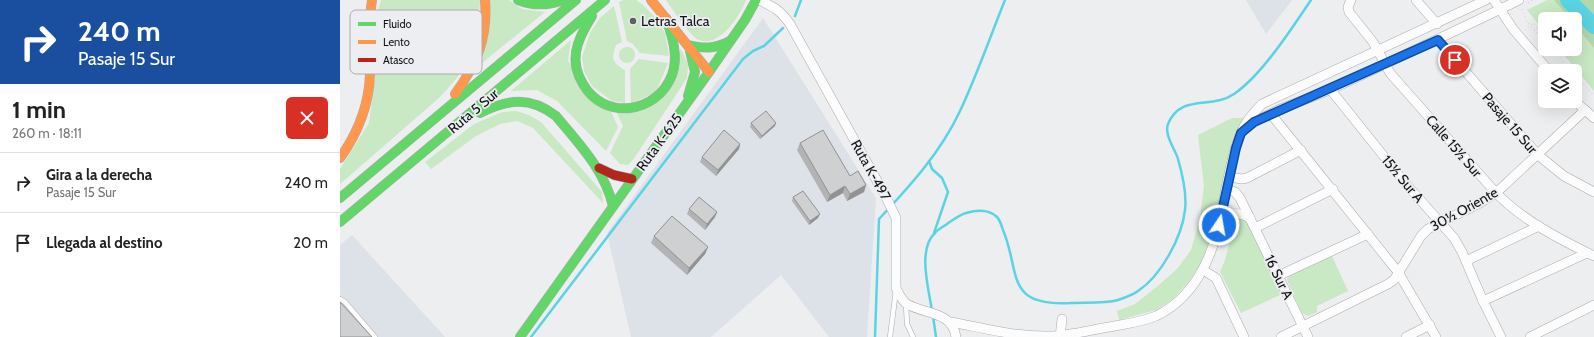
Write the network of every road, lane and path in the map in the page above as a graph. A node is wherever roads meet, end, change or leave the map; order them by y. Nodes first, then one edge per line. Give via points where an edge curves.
1 (372, 0) edge
2 (485, 0) edge
3 (518, 0) edge
4 (563, 0) edge
5 (576, 0) edge
6 (651, 0) edge
7 (756, 0) edge
8 (759, 0) edge
9 (1351, 0) edge
10 (1416, 0) edge
11 (1486, 0) edge
12 (1494, 0) edge
13 (1519, 0) edge
14 (603, 2) edge
15 (1500, 9) junction
16 (370, 10) edge
17 (666, 18) junction
18 (1437, 24) junction
19 (1530, 25) junction
20 (1513, 29) junction
21 (1538, 29) edge
22 (1538, 34) edge
23 (732, 40) junction
24 (1438, 40) junction
25 (482, 43) edge
26 (688, 45) junction
27 (1378, 52) junction
28 (1558, 56) edge
29 (1577, 56) edge
30 (1543, 64) edge
31 (1565, 64) edge
32 (1384, 65) junction
33 (1594, 71) edge
34 (709, 72) junction
35 (370, 74) edge
36 (468, 74) edge
37 (1582, 82) edge
38 (1330, 89) junction
39 (1594, 95) edge
40 (685, 105) junction
41 (1582, 107) edge
42 (1585, 110) junction
43 (1271, 114) junction
44 (1594, 118) edge
45 (430, 122) junction
46 (454, 127) junction
47 (1241, 133) junction
48 (1300, 150) junction
49 (1538, 155) junction
50 (340, 158) edge
51 (599, 168) junction
52 (1229, 177) junction
53 (632, 179) junction
54 (1226, 189) junction
55 (1333, 189) junction
56 (1594, 192) edge
57 (1496, 193) junction
58 (340, 198) edge
59 (613, 206) junction
60 (1250, 218) junction
61 (340, 222) edge
62 (1440, 223) junction
63 (1219, 225) junction
64 (1539, 226) junction
65 (1255, 228) junction
66 (1368, 234) junction
67 (1590, 254) edge
68 (1466, 261) junction
69 (1204, 270) junction
70 (1398, 272) junction
71 (1278, 276) junction
72 (896, 288) junction
73 (340, 299) edge
74 (1483, 301) junction
75 (909, 305) junction
76 (1594, 305) edge
77 (1062, 319) dead end
78 (948, 320) junction
79 (1430, 325) junction
80 (1302, 327) junction
81 (1078, 335) edge
82 (1060, 336) edge
83 (375, 337) edge
84 (520, 337) edge
85 (890, 337) edge
86 (913, 337) edge
87 (956, 337) edge
88 (1244, 337) edge
89 (1281, 337) edge
90 (1308, 337) edge
91 (1406, 337) edge
92 (1436, 337) edge
93 (1501, 337) edge
94 (1530, 337) edge

1 - 16 main road
2 - 25 main road via 485,34
3 - 4 main road via 538,5
5 - 45 main road, Ruta 5 Sur
6 - 17 main road
7 - 23 main road, Ruta K-625
8 - 72 street, Ruta K-497 via 775,7 790,24 896,218
9 - 27 street, Calle 15½ Sur via 1349,12
10 - 18 street
11 - 18 street
12 - 15 street
13 - 15 street
13 - 19 path
14 - 17 main road via 578,41 576,64 579,78 586,91 602,104 615,108 630,109 646,104 660,95 669,84 674,72 675,52
14 - 46 main road, Ruta 5 Sur
15 - 20 street
15 - 24 street
17 - 26 main road
18 - 27 street
19 - 20 path via 1524,30 1518,25
19 - 21 path via 1533,23
19 - 22 path
20 - 30 street
23 - 26 main road via 712,50
23 - 34 main road, Ruta K-625
24 - 32 street
24 - 49 street, Pasaje 15 Sur
26 - 34 main road
26 - 40 main road via 695,72
27 - 32 street, Calle 15½ Sur
27 - 47 street via 1262,104
28 - 31 path
29 - 33 path
32 - 38 street
32 - 57 street, Calle 15½ Sur
34 - 40 main road, Ruta K-625
35 - 50 main road via 368,96 360,124
36 - 45 main road
37 - 39 path
38 - 43 street
38 - 62 street, 15½ Sur A
40 - 53 main road, Ruta K-625
41 - 42 street
42 - 44 street
42 - 49 street, 30½ Oriente
43 - 47 street via 1254,122
43 - 48 street
45 - 58 main road, Ruta 5 Sur
46 - 51 main road via 499,104 517,101 533,103 556,116
46 - 61 main road, Ruta 5 Sur
47 - 52 street
48 - 52 street via 1247,178
48 - 55 street
49 - 56 street, Pasaje 15 Sur via 1564,176
49 - 57 street, 30½ Oriente
51 - 53 main road via 614,176
51 - 59 main road via 608,185
52 - 54 street
53 - 59 main road, Ruta K-625
54 - 60 street, 16 Sur A via 1237,193
54 - 63 street
55 - 65 street
55 - 66 street
57 - 62 street, 30½ Oriente
57 - 64 street, Calle 15½ Sur
59 - 84 main road, Ruta K-625
60 - 63 street via 1230,213
60 - 65 street, 16 Sur A
62 - 68 street, 15½ Sur A via 1458,244
62 - 70 street, 30½ Oriente via 1421,236
63 - 69 street
64 - 67 street, Calle 15½ Sur
64 - 68 street
65 - 71 street, 16 Sur A
66 - 70 street
66 - 71 street
67 - 74 street
68 - 74 street, 15½ Sur A
69 - 81 street via 1169,309 1143,320
69 - 88 street via 1216,278
70 - 79 street
70 - 80 street, 30½ Oriente via 1394,280 1388,284
71 - 80 street, 16 Sur A
72 - 75 street
72 - 85 lane
73 - 83 lane
74 - 93 street, 15½ Sur A
75 - 78 street
75 - 86 lane via 907,324
76 - 94 street
77 - 82 street
78 - 82 street via 1027,335
78 - 87 street via 955,330
79 - 91 street
79 - 92 street
80 - 89 street, 30½ Oriente
80 - 90 street, 16 Sur A
81 - 82 street

